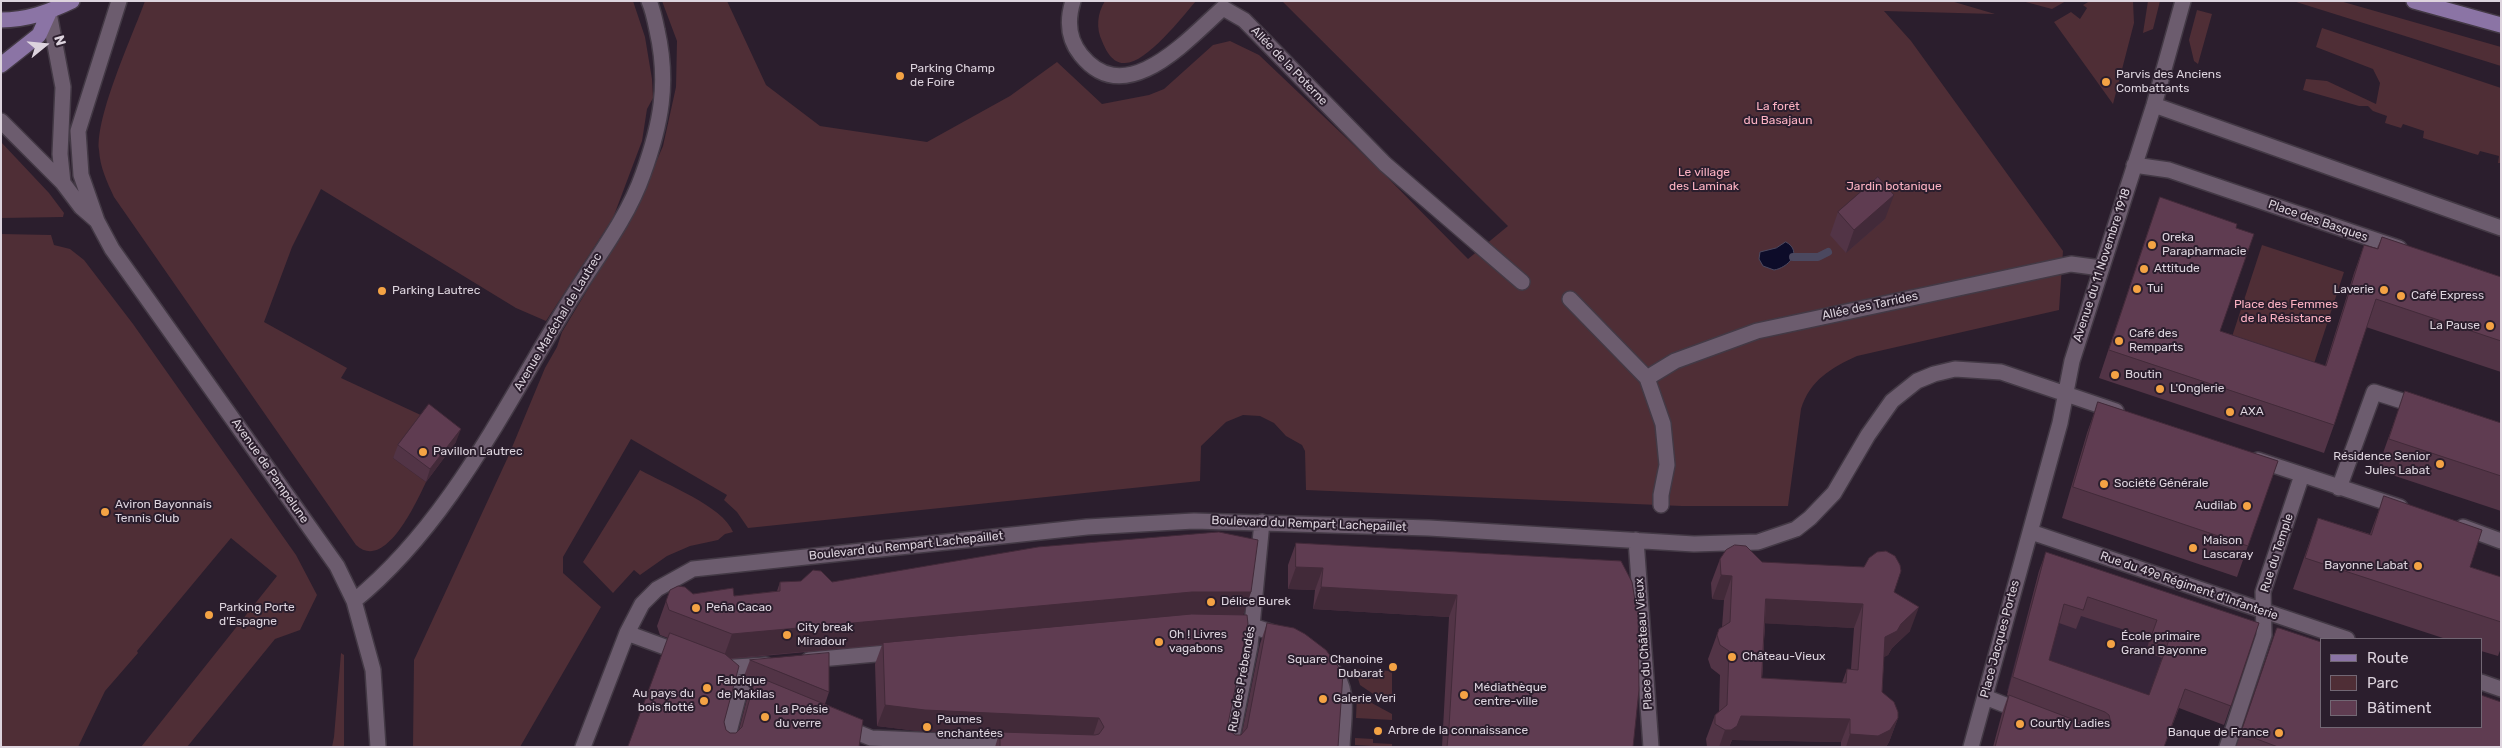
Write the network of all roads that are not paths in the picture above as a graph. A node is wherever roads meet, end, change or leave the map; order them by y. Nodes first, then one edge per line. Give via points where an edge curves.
1 (72, 1) edge
2 (119, 1) edge
3 (649, 1) edge
4 (1073, 1) edge
5 (2183, 1) edge
6 (2414, 1) edge
7 (49, 12) junction
8 (1, 20) edge
9 (2501, 25) edge
10 (1, 65) edge
11 (2154, 105) junction
12 (1, 121) edge
13 (2134, 165) junction
14 (63, 183) junction
15 (97, 221) junction
16 (2501, 228) edge
17 (2417, 254) edge
18 (2101, 268) junction
19 (1522, 282) dead end
20 (1570, 299) dead end
21 (1647, 378) junction
22 (2065, 392) junction
23 (2438, 412) edge
24 (2133, 417) edge
25 (2241, 454) edge
26 (2302, 475) junction
27 (2339, 488) junction
28 (1662, 505) dead end
29 (2418, 512) edge
30 (2446, 521) edge
31 (1262, 522) junction
32 (2031, 532) junction
33 (1636, 540) junction
34 (2501, 541) edge
35 (354, 601) junction
36 (2262, 611) junction
37 (1213, 626) edge
38 (1252, 626) junction
39 (627, 634) junction
40 (2345, 638) edge
41 (1299, 644) edge
42 (672, 650) edge
43 (917, 650) edge
44 (1317, 657) edge
45 (798, 662) edge
46 (705, 663) edge
47 (779, 664) edge
48 (722, 669) junction
49 (2482, 682) edge
50 (741, 686) junction
51 (2501, 689) edge
52 (1985, 698) junction
53 (784, 703) edge
54 (2040, 718) edge
55 (827, 720) edge
56 (870, 742) edge
57 (1029, 745) edge
58 (378, 747) edge
59 (583, 747) edge
60 (725, 747) edge
61 (1230, 747) edge
62 (1342, 747) edge
63 (1651, 747) edge
64 (1971, 747) edge
65 (2227, 747) edge

1 - 7 main road
2 - 15 street, Avenue de Pampelune via 78,131 81,175
3 - 35 street, Avenue Maréchal de Lautrec via 660,46 664,98 633,200 476,456 411,546
4 - 19 street, Allée de la Poterne via 1069,13 1074,47 1088,64 1119,75 1142,73 1155,67 1223,8 1244,20 1385,164
5 - 11 street, Avenue du 11 Novembre 1918
6 - 9 main road
7 - 8 main road
7 - 10 main road via 39,35
7 - 14 street via 64,88 60,154
11 - 13 street, Avenue du 11 Novembre 1918
11 - 16 street
12 - 14 street, Avenue de Pampelune
13 - 17 street, Place des Basques via 2169,170
13 - 18 street, Avenue du 11 Novembre 1918
14 - 15 street, Avenue de Pampelune via 81,207
15 - 35 street, Avenue de Pampelune via 112,249 337,566
18 - 21 street, Allée des Tarrides via 2071,264 1756,331 1675,361
18 - 22 street, Avenue du 11 Novembre 1918
20 - 21 street
21 - 28 street via 1664,424 1667,465
22 - 24 street, Boulevard du Rempart Lachepaillet
22 - 32 street, Avenue du 11 Novembre 1918
22 - 33 street, Boulevard du Rempart Lachepaillet via 2000,372 1955,369 1934,374 1892,401 1868,434 1834,493 1796,529 1758,542 1694,544
23 - 27 street via 2374,392
25 - 26 street
26 - 27 street
26 - 36 street, Rue du Temple via 2263,592
27 - 29 street
30 - 34 street
31 - 33 street, Boulevard du Rempart Lachepaillet
31 - 38 street, Rue des Prébendés
31 - 39 street, Boulevard du Rempart Lachepaillet via 1194,521 1087,527 711,566 693,570 657,589 642,604
32 - 36 street, Rue du 49e Régiment d'Infanterie
32 - 52 street, Place Jacques Portes
33 - 63 street, Place du Château Vieux
35 - 58 street, Avenue de Pampelune via 373,670
36 - 40 street, Rue du 49e Régiment d'Infanterie
36 - 65 street, Rue du Temple via 2264,635
37 - 38 street
38 - 41 street
38 - 61 street, Rue des Prébendés
39 - 42 street
39 - 59 street, Boulevard du Rempart Lachepaillet
43 - 45 street
44 - 62 street via 1341,680 1344,691
46 - 48 street
47 - 48 street
48 - 50 street
49 - 51 street
50 - 53 street
50 - 60 street
52 - 54 street
52 - 64 street, Place Jacques Portes
55 - 56 street
56 - 57 street

